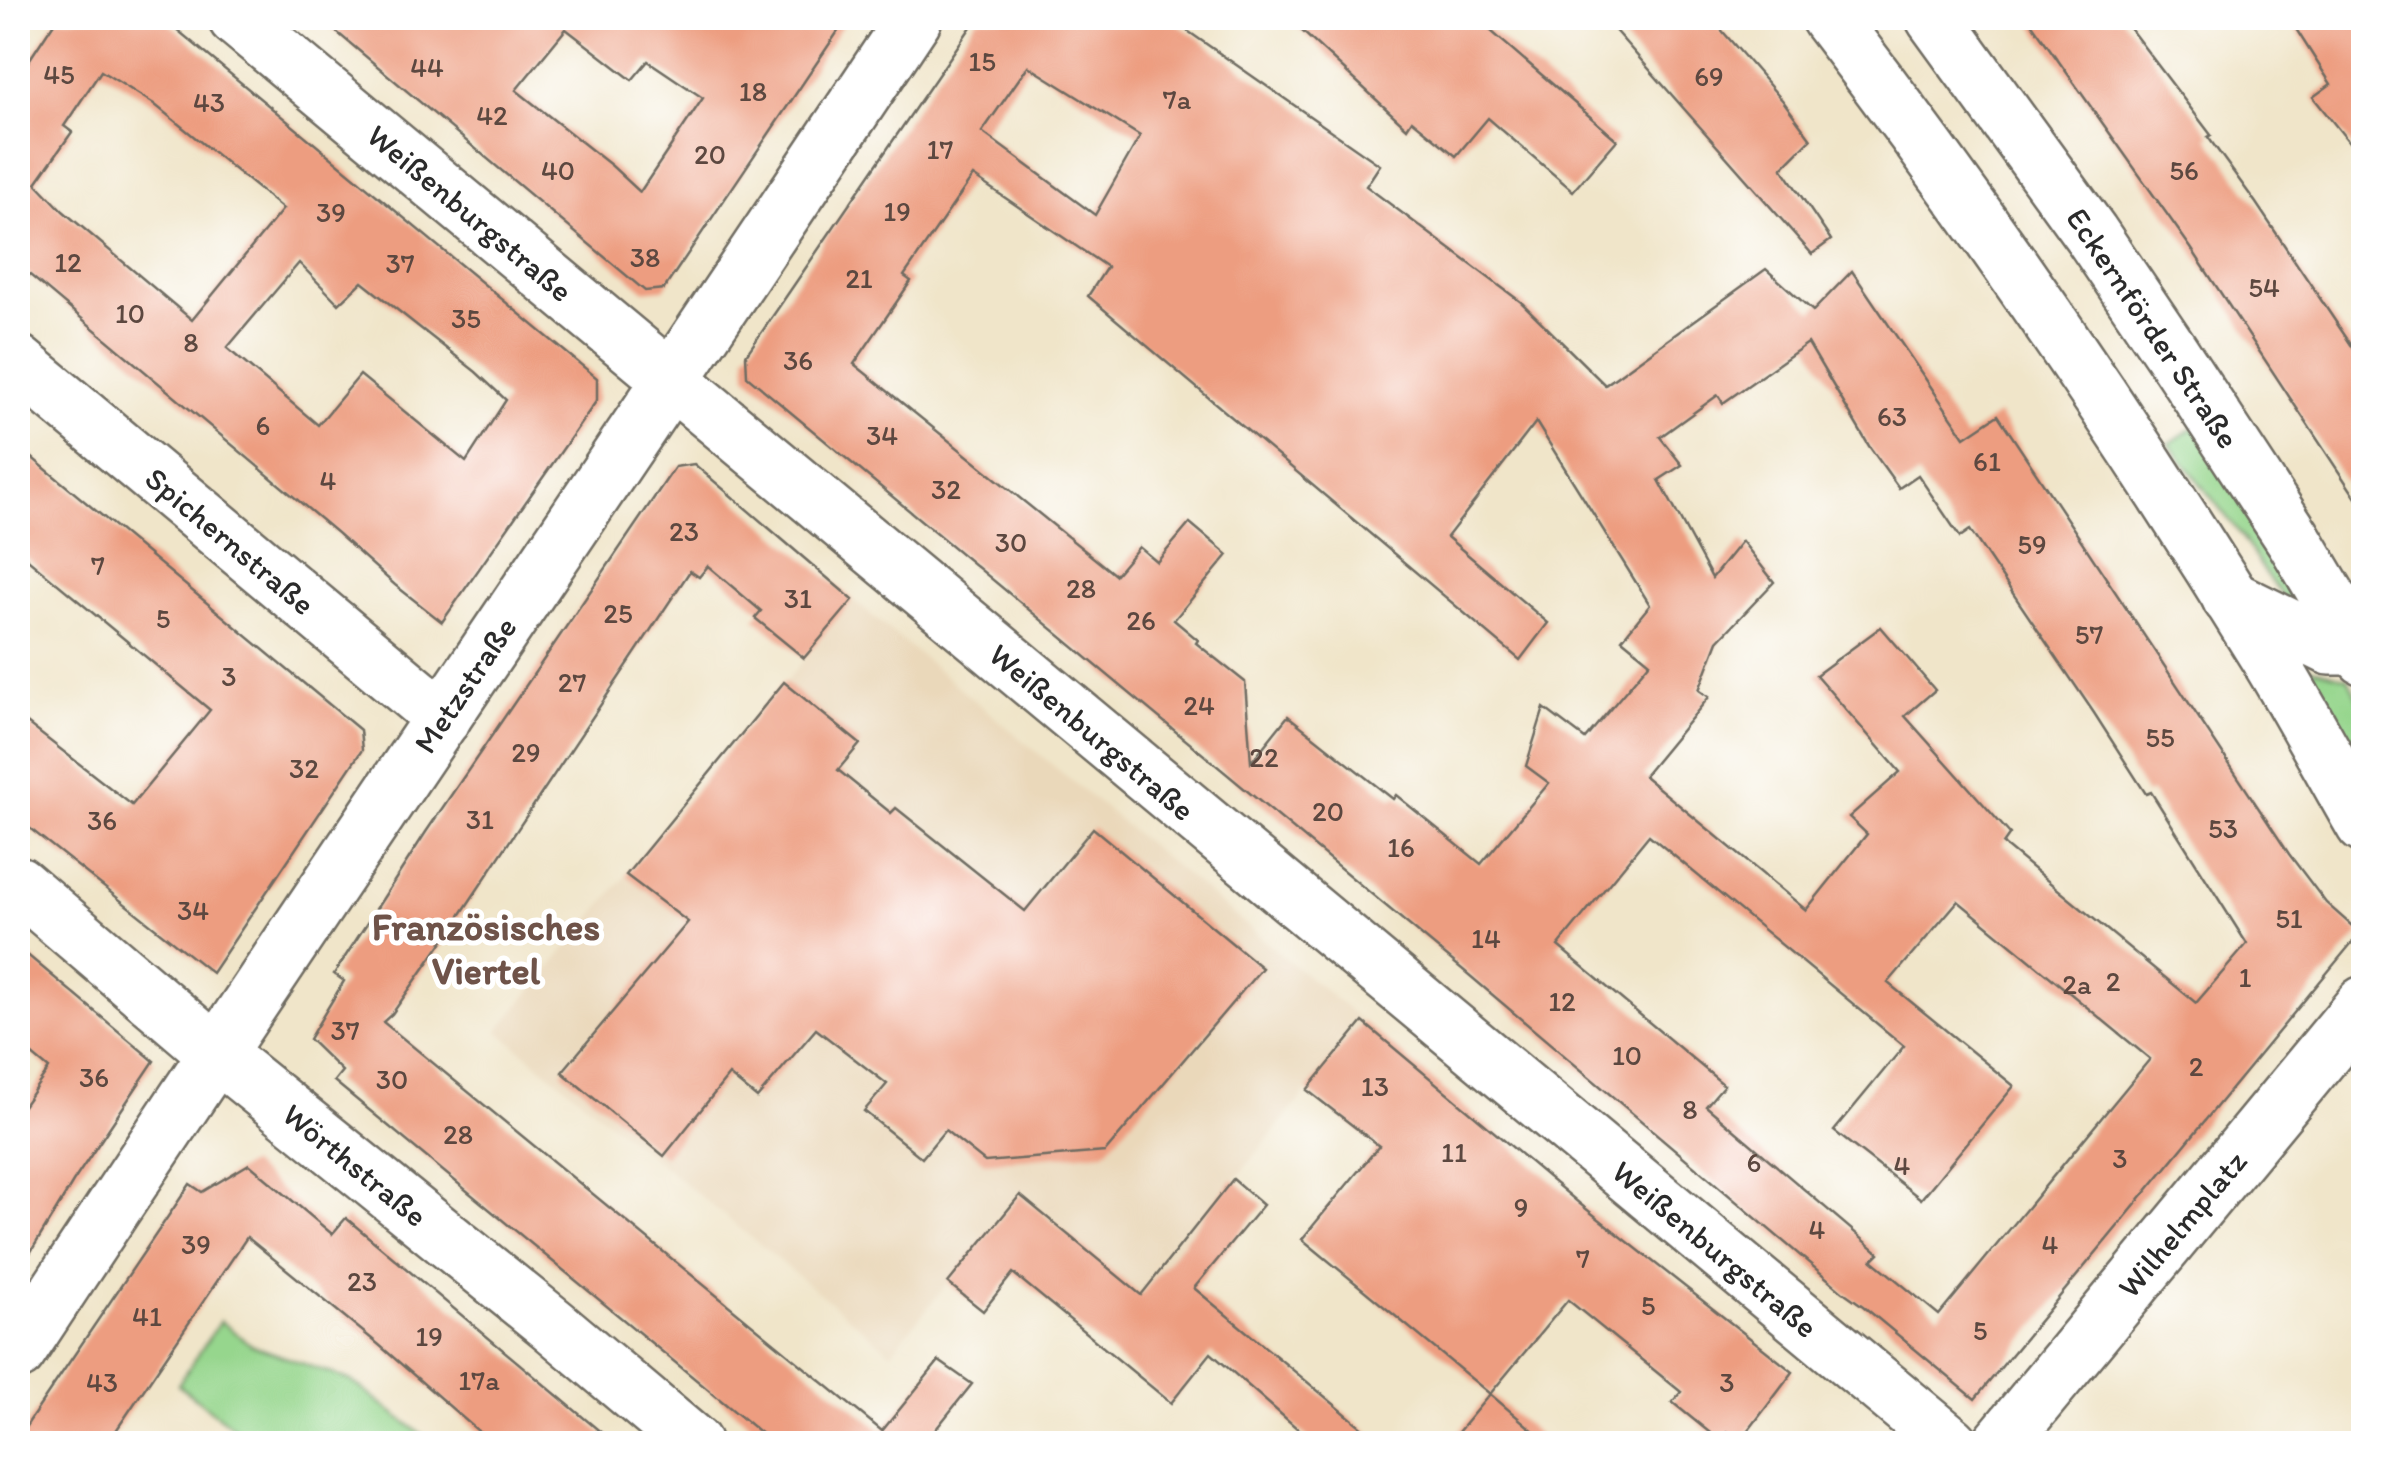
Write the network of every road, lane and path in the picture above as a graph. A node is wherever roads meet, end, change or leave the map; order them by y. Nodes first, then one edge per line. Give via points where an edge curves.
1 (236, 18) edge
2 (914, 18) edge
3 (1830, 18) edge
4 (1934, 18) edge
5 (18, 363) edge
6 (670, 381) junction
7 (2230, 598) junction
8 (2362, 650) edge
9 (444, 718) junction
10 (2364, 824) edge
11 (18, 884) edge
12 (2364, 1004) edge
13 (216, 1053) junction
14 (18, 1352) edge
15 (694, 1444) edge
16 (1951, 1444) edge
17 (2000, 1444) edge

1 - 6 street, Weißenburgstraße
2 - 6 street, Metzstraße
3 - 7 street via 2033,296
4 - 8 street, Eckernförder Straße via 2171,352
5 - 9 street, Spichernstraße
6 - 9 street, Metzstraße
6 - 16 street, Weißenburgstraße
7 - 8 street, Eckernförder Straße via 2330,648
7 - 10 street
9 - 13 street, Metzstraße
11 - 13 street, Wörthstraße
12 - 17 street, Wilhelmplatz
13 - 14 street, Metzstraße
13 - 15 street, Wörthstraße

